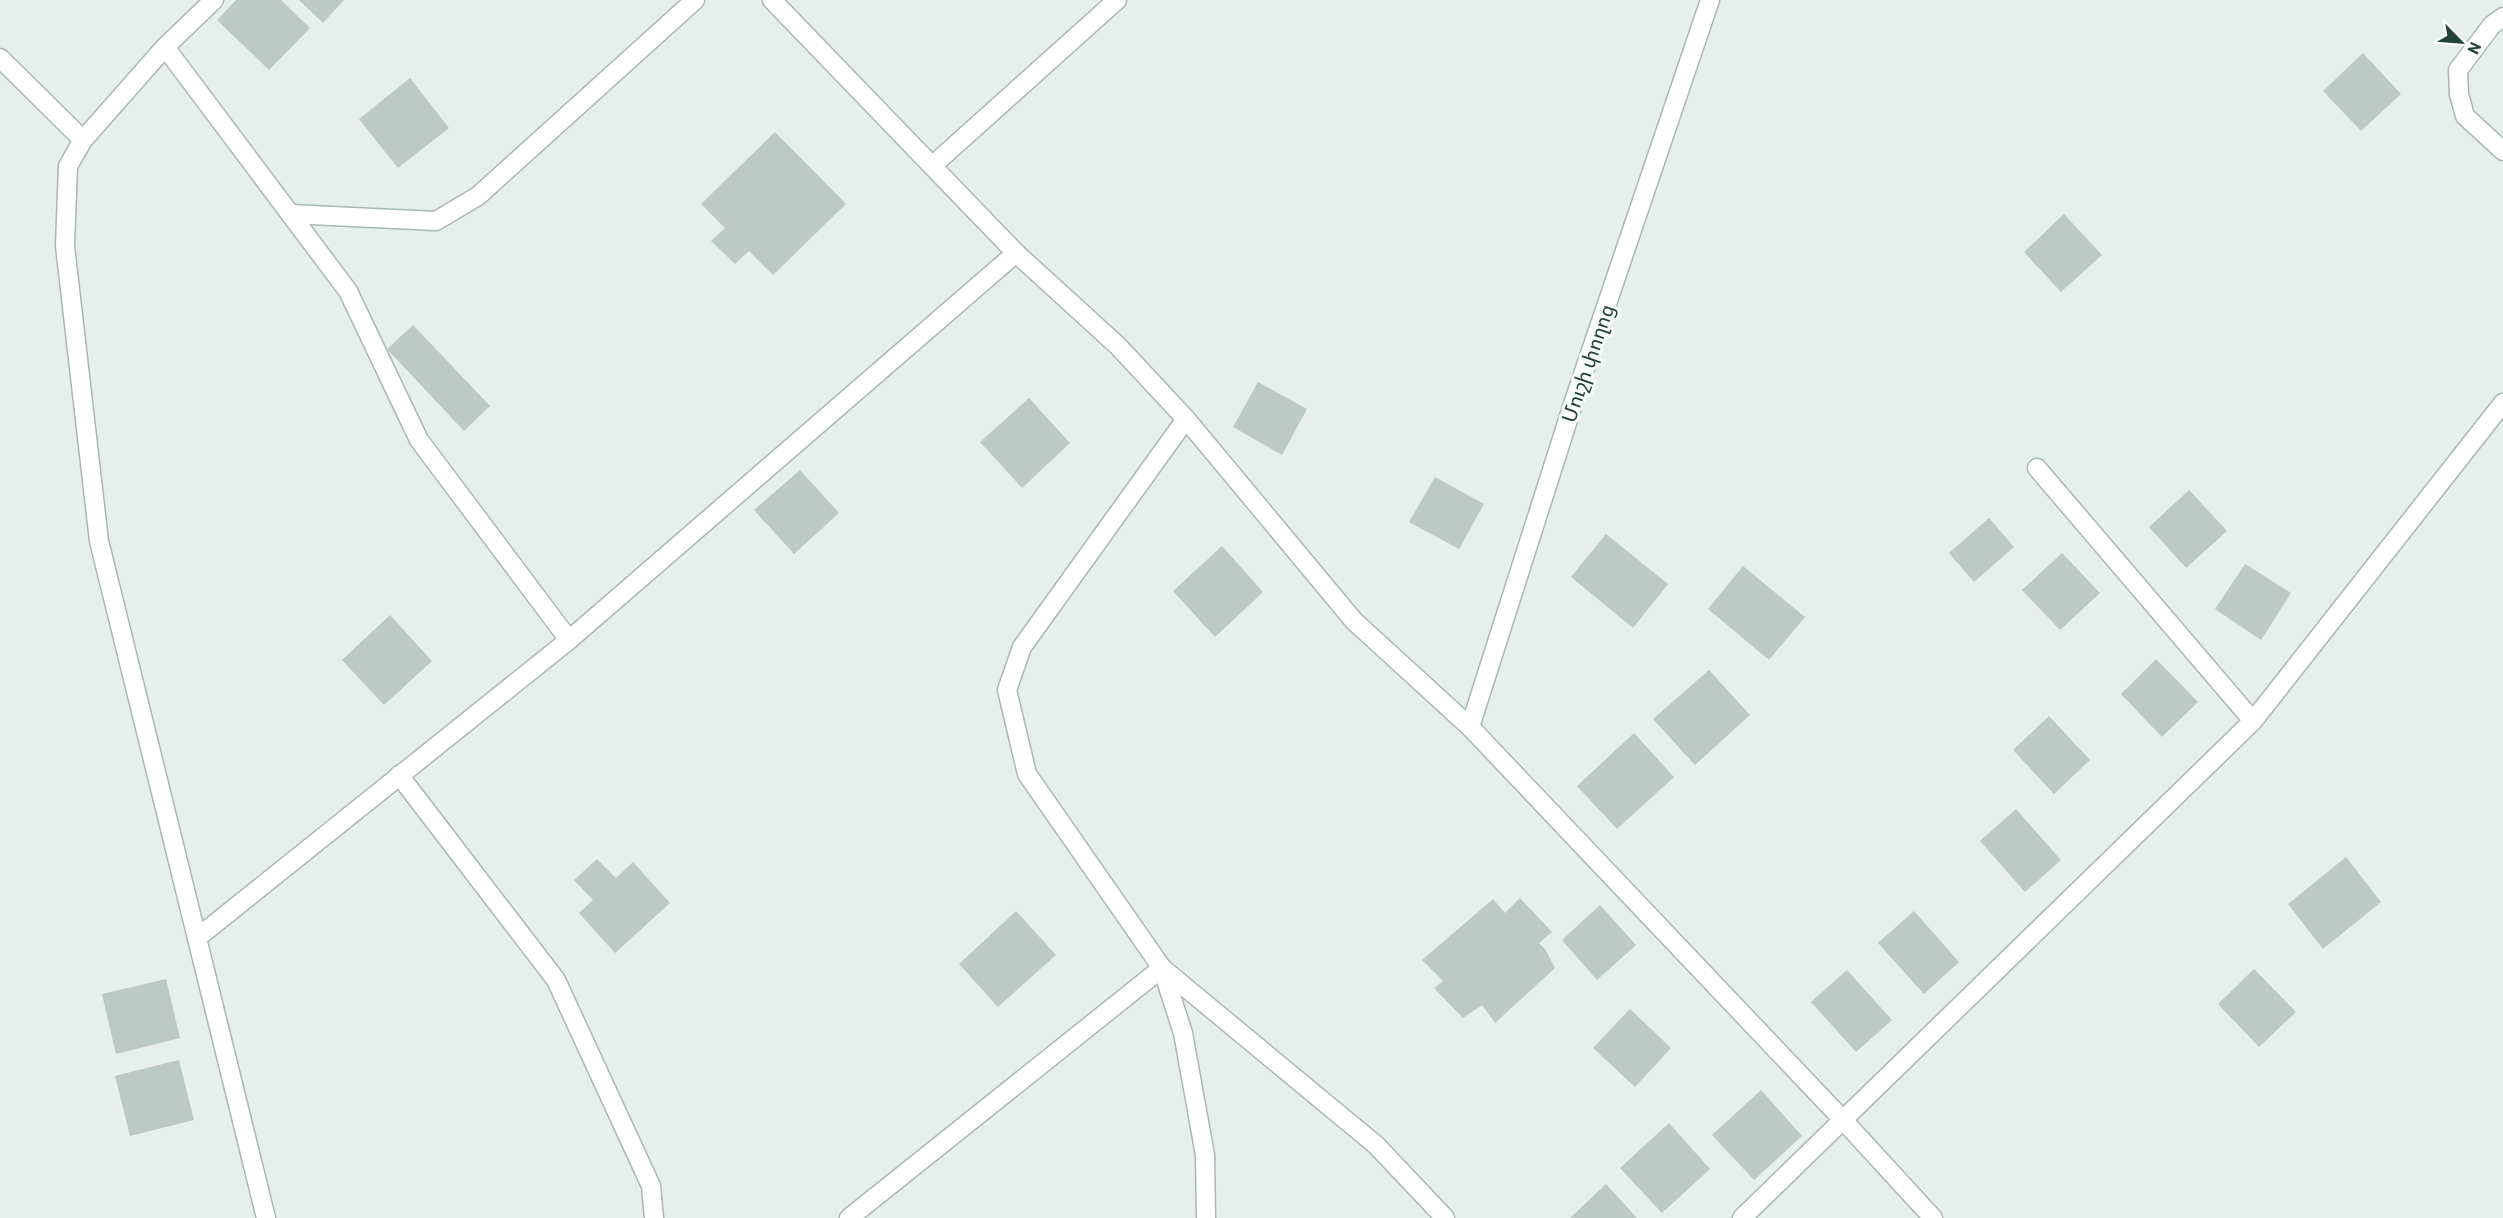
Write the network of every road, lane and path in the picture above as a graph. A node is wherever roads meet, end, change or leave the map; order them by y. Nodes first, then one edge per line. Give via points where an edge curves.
1 (214, 0) edge
2 (695, 0) edge
3 (772, 0) edge
4 (1117, 0) edge
5 (1710, 0) edge
6 (2503, 17) edge
7 (165, 47) junction
8 (0, 58) edge
9 (83, 140) junction
10 (2503, 151) edge
11 (932, 166) junction
12 (290, 214) junction
13 (1016, 253) junction
14 (2503, 403) edge
15 (1186, 419) junction
16 (2037, 468) dead end
17 (569, 640) junction
18 (2253, 721) junction
19 (1470, 727) junction
20 (399, 776) junction
21 (197, 938) junction
22 (1162, 968) junction
23 (1843, 1120) junction
24 (266, 1218) edge
25 (654, 1218) edge
26 (849, 1218) edge
27 (1206, 1218) edge
28 (1445, 1218) edge
29 (1742, 1218) edge
30 (1933, 1218) edge

1 - 7 street
2 - 12 street via 478,196 436,221
3 - 11 street
4 - 11 street
5 - 19 street, Մուշի փողոց via 1574,401
6 - 10 street via 2492,25 2458,70 2465,116
7 - 9 street
7 - 12 street
8 - 9 street
9 - 21 street via 68,166 64,246 99,541
11 - 13 street
12 - 17 street via 348,291 419,440
13 - 15 street via 1118,346
13 - 17 street
14 - 18 street
15 - 19 street via 1354,621
15 - 22 street via 1022,647 1007,690 1027,774
16 - 18 street
17 - 20 street
18 - 23 street
19 - 23 street
20 - 21 street
20 - 25 street via 556,980 651,1186
21 - 24 street
22 - 26 street
22 - 27 street via 1183,1033 1203,1144
22 - 28 street via 1376,1145
23 - 29 street
23 - 30 street

